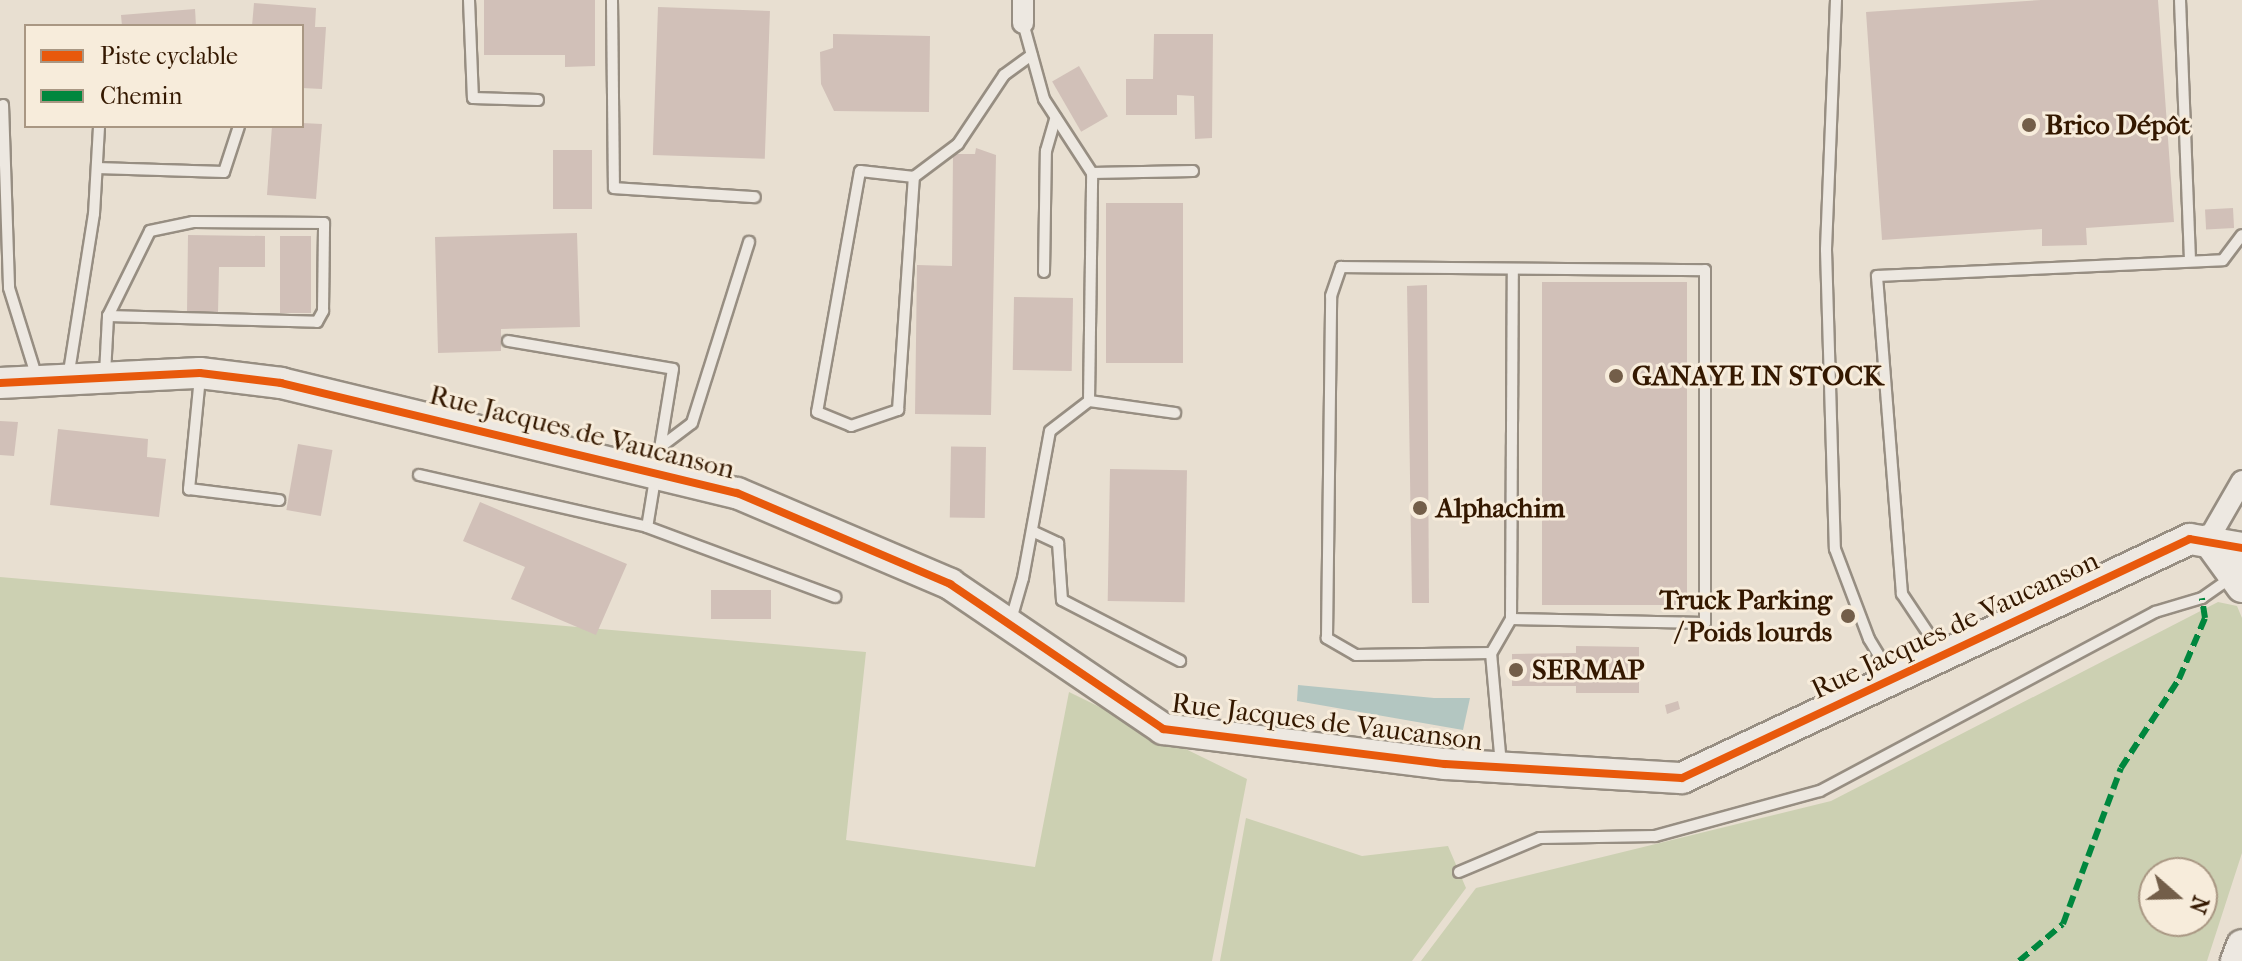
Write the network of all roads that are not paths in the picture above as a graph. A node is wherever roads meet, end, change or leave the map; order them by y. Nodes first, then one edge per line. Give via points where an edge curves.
1 (469, 0) edge
2 (612, 0) edge
3 (1023, 0) edge
4 (1836, 0) edge
5 (2180, 0) edge
6 (1023, 23) joint
7 (1032, 55) junction
8 (538, 100) dead end
9 (3, 105) dead end
10 (1056, 117) junction
11 (99, 128) edge
12 (238, 128) edge
13 (97, 168) junction
14 (1193, 171) dead end
15 (1092, 173) junction
16 (914, 177) junction
17 (755, 197) dead end
18 (2242, 235) edge
19 (749, 242) dead end
20 (2190, 261) junction
21 (1513, 269) junction
22 (1044, 272) dead end
23 (108, 316) junction
24 (508, 341) dead end
25 (200, 373) junction
26 (105, 376) junction
27 (68, 378) junction
28 (38, 380) junction
29 (0, 383) edge
30 (1089, 401) junction
31 (1175, 413) dead end
32 (660, 459) junction
33 (419, 475) dead end
34 (2242, 481) edge
35 (279, 500) dead end
36 (647, 527) junction
37 (1032, 531) junction
38 (2199, 539) junction
39 (2239, 570) edge
40 (835, 597) dead end
41 (1511, 619) junction
42 (1009, 624) junction
43 (1491, 653) junction
44 (1944, 657) junction
45 (1180, 661) dead end
46 (1893, 678) junction
47 (1501, 764) junction
48 (1459, 872) dead end
49 (2242, 945) edge
50 (2236, 961) edge

1 - 8 lane via 473,98
2 - 17 lane via 614,188
3 - 6 street
4 - 46 lane via 1826,250 1835,549 1869,639
5 - 20 lane
6 - 7 lane
7 - 10 lane via 1044,99
7 - 16 lane via 1004,75 958,144
9 - 28 lane via 9,288
10 - 15 lane
10 - 22 lane via 1046,151
11 - 13 lane
12 - 13 lane via 224,172
13 - 27 lane
14 - 15 lane
15 - 30 lane
16 - 16 lane via 898,410 851,426 817,412 860,171
18 - 20 lane via 2223,260
19 - 32 lane via 692,423
20 - 44 lane via 1877,276 1902,594
21 - 41 lane
21 - 41 lane via 1705,270 1707,601 1705,623
21 - 43 lane via 1341,267 1331,296 1327,638 1356,655
23 - 23 lane via 317,322 323,311 324,223 193,222 150,231
23 - 26 lane
24 - 32 lane via 673,369
25 - 26 street, Rue Jacques de Vaucanson
25 - 32 street, Rue Jacques de Vaucanson via 295,386
25 - 35 lane via 189,489
26 - 27 street, Rue Jacques de Vaucanson
27 - 28 street, Rue Jacques de Vaucanson
28 - 29 street, Rue Jacques de Vaucanson
30 - 31 lane
30 - 37 lane via 1050,431
32 - 36 lane
32 - 42 street, Rue Jacques de Vaucanson via 936,578
33 - 36 lane
34 - 38 street
36 - 40 lane
37 - 42 lane
37 - 45 lane via 1058,543 1062,600
38 - 39 street
38 - 44 street, Rue Jacques de Vaucanson
39 - 48 lane via 2202,598 2155,612 1820,791 1655,836 1540,838
41 - 43 lane
42 - 47 street, Rue Jacques de Vaucanson via 1163,729 1445,764
43 - 47 lane
44 - 46 street, Rue Jacques de Vaucanson
46 - 47 street, Rue Jacques de Vaucanson via 1682,778
49 - 50 street

